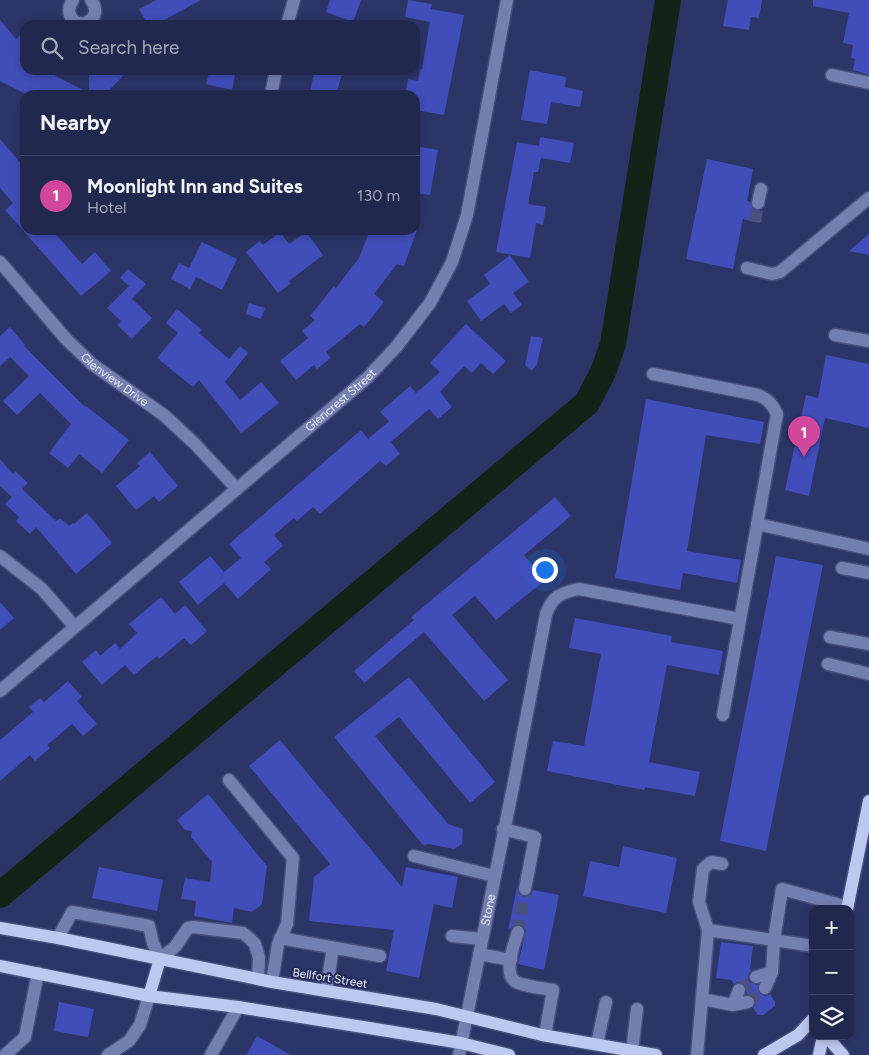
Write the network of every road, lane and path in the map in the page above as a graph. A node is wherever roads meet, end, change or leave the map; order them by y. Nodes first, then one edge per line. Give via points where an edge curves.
1 (73, 0) edge
2 (92, 0) edge
3 (294, 0) edge
4 (507, 0) edge
5 (74, 20) edge
6 (91, 20) edge
7 (288, 20) edge
8 (275, 75) edge
9 (832, 75) dead end
10 (869, 83) edge
11 (272, 90) edge
12 (761, 189) dead end
13 (869, 198) edge
14 (758, 204) tunnel mouth
15 (0, 262) edge
16 (747, 268) dead end
17 (835, 335) dead end
18 (869, 341) edge
19 (653, 374) dead end
20 (237, 489) junction
21 (757, 524) junction
22 (869, 549) edge
23 (0, 556) edge
24 (842, 568) dead end
25 (869, 574) edge
26 (740, 619) junction
27 (75, 627) junction
28 (830, 637) dead end
29 (869, 644) edge
30 (828, 664) dead end
31 (869, 674) edge
32 (0, 691) edge
33 (723, 715) dead end
34 (229, 780) dead end
35 (869, 800) edge
36 (503, 829) junction
37 (414, 856) dead end
38 (722, 864) dead end
39 (494, 876) junction
40 (525, 889) tunnel mouth
41 (836, 905) edge
42 (848, 905) edge
43 (0, 928) edge
44 (708, 930) junction
45 (518, 932) tunnel mouth
46 (452, 936) dead end
47 (58, 938) junction
48 (280, 938) junction
49 (482, 939) junction
50 (774, 940) junction
51 (809, 945) edge
52 (333, 948) junction
53 (479, 954) junction
54 (380, 956) dead end
55 (160, 959) junction
56 (511, 960) junction
57 (0, 966) edge
58 (38, 972) junction
59 (772, 972) junction
60 (756, 977) tunnel mouth
61 (258, 979) junction
62 (272, 982) junction
63 (765, 988) tunnel mouth
64 (739, 990) tunnel mouth
65 (326, 991) junction
66 (149, 996) junction
67 (702, 999) junction
68 (606, 1002) dead end
69 (748, 1002) tunnel mouth
70 (733, 1005) junction
71 (238, 1007) junction
72 (638, 1009) dead end
73 (466, 1016) junction
74 (809, 1023) edge
75 (545, 1035) junction
76 (823, 1040) edge
77 (828, 1040) edge
78 (597, 1044) junction
79 (460, 1049) edge
80 (632, 1051) junction
81 (5, 1055) edge
82 (108, 1055) edge
83 (211, 1055) edge
84 (509, 1055) edge
85 (656, 1055) edge
86 (697, 1055) edge
87 (764, 1055) edge
88 (819, 1055) edge
89 (843, 1055) edge

1 - 5 street via 69,14
2 - 6 street via 96,12
3 - 7 street
4 - 20 street, Glencrest Street via 467,215 452,262 430,304 397,346 366,378
8 - 11 street
9 - 10 street
12 - 14 street
13 - 16 street via 780,272 772,274
15 - 20 street, Glenview Drive via 66,339 92,364 165,416
17 - 18 street
19 - 21 street via 758,395 772,405 777,414
20 - 27 street, Glencrest Street
21 - 22 street
21 - 26 street
23 - 27 street via 42,589
24 - 25 street
26 - 33 street
26 - 36 street, Stone via 579,590 563,593 551,602
27 - 32 street, Glencrest Street
28 - 29 street
30 - 31 street
34 - 48 street via 294,858 286,924
35 - 42 main road
36 - 39 street, Stone
36 - 40 street via 535,837
37 - 39 street
38 - 44 street via 711,862 703,869 699,902
39 - 49 street, Stone
41 - 50 street via 782,890
43 - 47 main road, Bellfort Street
44 - 50 street
44 - 67 street
45 - 56 street
46 - 49 street
47 - 55 main road, Bellfort Street
47 - 55 street via 72,912 149,926
48 - 52 street
48 - 62 street
49 - 53 street, Stone
50 - 51 street
50 - 59 street
52 - 54 street
52 - 65 street
53 - 56 street
53 - 73 street, Stone
55 - 61 main road, Bellfort Street
55 - 61 street via 188,928 243,933 254,944 259,958
55 - 66 main road
56 - 75 street via 512,979 553,990
57 - 58 main road
58 - 66 main road
58 - 81 street via 25,1037
59 - 60 street
59 - 63 street
61 - 62 main road, Bellfort Street
62 - 65 main road, Bellfort Street
64 - 70 street
65 - 73 main road, Bellfort Street
66 - 71 main road
66 - 82 street via 140,1025 129,1042
67 - 70 street
67 - 86 street
68 - 78 street
69 - 70 street
71 - 79 main road
71 - 83 street
72 - 80 street
73 - 75 main road, Bellfort Street
73 - 79 street, Stone
74 - 87 main road via 798,1035
75 - 78 main road, Bellfort Street
76 - 88 main road
77 - 89 main road
78 - 80 main road, Bellfort Street
79 - 84 main road
80 - 85 main road, Bellfort Street

